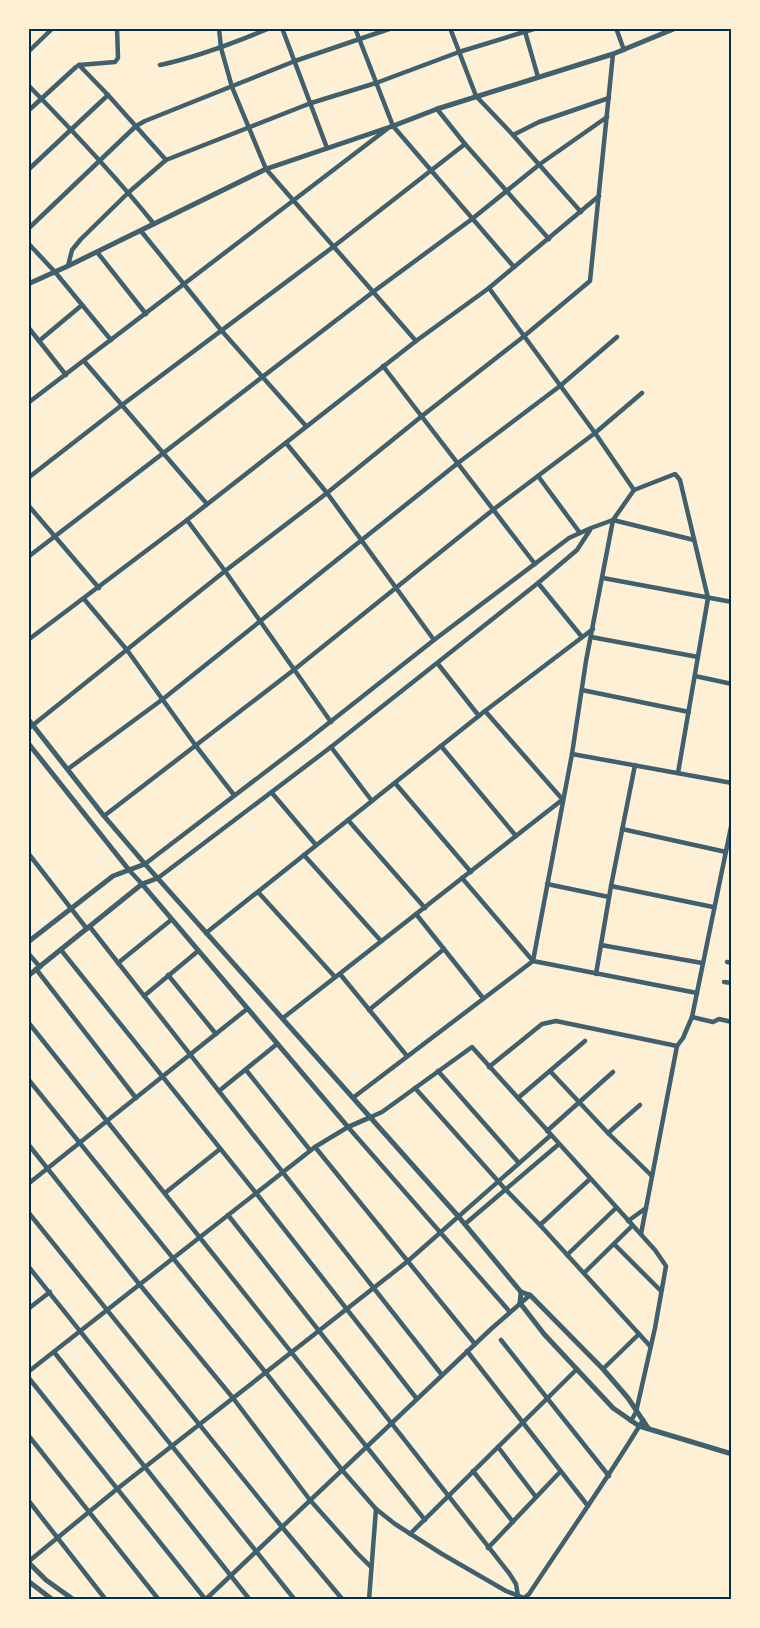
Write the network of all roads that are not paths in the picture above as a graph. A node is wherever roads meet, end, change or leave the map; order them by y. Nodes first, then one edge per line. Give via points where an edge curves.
1 (53, 28) edge
2 (117, 28) edge
3 (219, 28) edge
4 (270, 28) edge
5 (282, 28) edge
6 (355, 28) edge
7 (392, 28) edge
8 (450, 28) edge
9 (537, 28) edge
10 (616, 28) edge
11 (676, 28) edge
12 (525, 31) edge
13 (359, 39) junction
14 (221, 48) junction
15 (624, 50) junction
16 (28, 52) edge
17 (459, 52) junction
18 (614, 54) junction
19 (295, 61) junction
20 (79, 65) junction
21 (160, 65) dead end
22 (538, 77) junction
23 (376, 83) junction
24 (28, 85) edge
25 (232, 87) junction
26 (108, 95) junction
27 (476, 96) junction
28 (42, 98) junction
29 (609, 98) junction
30 (311, 103) junction
31 (437, 109) junction
32 (28, 111) edge
33 (607, 117) junction
34 (136, 126) junction
35 (248, 127) junction
36 (391, 127) junction
37 (71, 128) junction
38 (513, 135) junction
39 (465, 144) junction
40 (327, 148) junction
41 (166, 160) junction
42 (101, 161) junction
43 (540, 164) junction
44 (266, 169) junction
45 (28, 170) edge
46 (430, 171) junction
47 (129, 192) junction
48 (507, 192) junction
49 (599, 196) junction
50 (294, 201) junction
51 (581, 212) junction
52 (472, 219) junction
53 (154, 224) junction
54 (28, 229) edge
55 (141, 231) junction
56 (549, 239) junction
57 (28, 243) edge
58 (333, 247) junction
59 (96, 252) junction
60 (68, 266) junction
61 (514, 267) junction
62 (55, 272) junction
63 (28, 284) edge
64 (184, 284) junction
65 (489, 288) junction
66 (374, 292) junction
67 (82, 305) junction
68 (146, 314) junction
69 (28, 327) edge
70 (221, 330) junction
71 (523, 337) junction
72 (617, 337) dead end
73 (111, 340) junction
74 (39, 341) junction
75 (416, 341) junction
76 (84, 361) junction
77 (383, 366) junction
78 (66, 375) junction
79 (263, 377) junction
80 (560, 386) junction
81 (642, 393) dead end
82 (28, 403) edge
83 (122, 405) junction
84 (422, 416) junction
85 (306, 426) junction
86 (595, 434) junction
87 (286, 442) junction
88 (164, 454) junction
89 (458, 463) junction
90 (538, 476) junction
91 (28, 478) edge
92 (634, 490) junction
93 (327, 493) junction
94 (207, 504) junction
95 (28, 506) edge
96 (494, 509) junction
97 (187, 520) junction
98 (613, 520) junction
99 (591, 528) junction
100 (580, 533) junction
101 (56, 538) junction
102 (694, 540) junction
103 (361, 541) junction
104 (28, 557) edge
105 (535, 564) junction
106 (225, 571) junction
107 (603, 578) junction
108 (538, 583) junction
109 (395, 587) junction
110 (99, 588) junction
111 (84, 598) junction
112 (708, 598) junction
113 (732, 602) edge
114 (260, 620) junction
115 (592, 629) junction
116 (582, 637) junction
117 (591, 637) junction
118 (28, 640) edge
119 (434, 640) junction
120 (127, 650) junction
121 (698, 657) junction
122 (438, 664) junction
123 (295, 669) junction
124 (695, 676) junction
125 (732, 684) edge
126 (582, 690) junction
127 (163, 699) junction
128 (485, 711) junction
129 (689, 712) junction
130 (479, 716) junction
131 (331, 722) junction
132 (30, 724) edge
133 (28, 743) edge
134 (196, 746) junction
135 (441, 746) junction
136 (331, 747) junction
137 (572, 754) junction
138 (635, 765) junction
139 (68, 770) junction
140 (678, 773) junction
141 (395, 783) junction
142 (732, 783) edge
143 (272, 793) junction
144 (234, 795) junction
145 (563, 800) junction
146 (372, 801) junction
147 (104, 816) junction
148 (348, 820) junction
149 (732, 822) edge
150 (622, 829) junction
151 (516, 836) junction
152 (316, 845) junction
153 (726, 852) junction
154 (28, 853) edge
155 (304, 855) junction
156 (145, 864) junction
157 (129, 870) junction
158 (471, 872) junction
159 (158, 878) junction
160 (462, 878) junction
161 (548, 884) junction
162 (142, 885) junction
163 (611, 886) junction
164 (258, 892) junction
165 (609, 897) junction
166 (713, 907) junction
167 (425, 908) junction
168 (71, 909) junction
169 (416, 914) junction
170 (171, 920) junction
171 (88, 928) junction
172 (206, 933) junction
173 (381, 941) junction
174 (28, 942) edge
175 (601, 945) junction
176 (444, 949) junction
177 (61, 950) junction
178 (198, 951) junction
179 (28, 953) edge
180 (533, 961) junction
181 (118, 963) junction
182 (702, 963) junction
183 (38, 968) junction
184 (596, 974) junction
185 (168, 975) junction
186 (28, 976) edge
187 (338, 976) junction
188 (724, 982) dead end
189 (732, 983) edge
190 (697, 993) junction
191 (144, 996) junction
192 (483, 998) junction
193 (247, 1009) junction
194 (369, 1010) junction
195 (692, 1017) junction
196 (283, 1018) junction
197 (28, 1022) edge
198 (732, 1022) edge
199 (216, 1034) junction
200 (585, 1041) dead end
201 (277, 1044) junction
202 (677, 1046) junction
203 (190, 1055) junction
204 (407, 1056) junction
205 (489, 1067) junction
206 (246, 1070) junction
207 (438, 1071) junction
208 (549, 1071) junction
209 (613, 1072) dead end
210 (163, 1077) junction
211 (28, 1079) edge
212 (416, 1088) junction
213 (219, 1091) junction
214 (354, 1097) junction
215 (136, 1098) junction
216 (518, 1098) junction
217 (579, 1103) junction
218 (640, 1105) dead end
219 (371, 1117) junction
220 (108, 1121) junction
221 (348, 1127) junction
222 (549, 1133) junction
223 (608, 1133) junction
224 (80, 1143) junction
225 (28, 1144) edge
226 (559, 1144) junction
227 (312, 1148) junction
228 (220, 1149) junction
229 (519, 1163) junction
230 (48, 1168) junction
231 (282, 1172) junction
232 (652, 1176) junction
233 (590, 1179) junction
234 (499, 1181) junction
235 (28, 1184) edge
236 (506, 1190) junction
237 (165, 1193) junction
238 (255, 1193) junction
239 (616, 1208) junction
240 (646, 1208) junction
241 (28, 1212) edge
242 (228, 1215) junction
243 (458, 1216) junction
244 (630, 1223) junction
245 (465, 1224) junction
246 (540, 1225) junction
247 (440, 1233) junction
248 (640, 1234) junction
249 (200, 1237) junction
250 (614, 1244) junction
251 (567, 1254) junction
252 (173, 1258) junction
253 (408, 1261) junction
254 (28, 1266) edge
255 (584, 1273) junction
256 (140, 1285) junction
257 (373, 1288) junction
258 (661, 1291) junction
259 (50, 1292) junction
260 (520, 1292) junction
261 (530, 1294) junction
262 (520, 1303) junction
263 (28, 1309) edge
264 (346, 1309) junction
265 (107, 1310) junction
266 (510, 1312) junction
267 (319, 1330) junction
268 (81, 1331) junction
269 (639, 1334) junction
270 (501, 1340) dead end
271 (475, 1344) junction
272 (650, 1346) junction
273 (467, 1351) junction
274 (292, 1352) junction
275 (54, 1353) junction
276 (577, 1369) junction
277 (603, 1369) junction
278 (28, 1372) edge
279 (266, 1372) junction
280 (442, 1375) junction
281 (28, 1377) edge
282 (233, 1398) junction
283 (547, 1398) junction
284 (417, 1399) junction
285 (636, 1412) junction
286 (631, 1420) junction
287 (523, 1422) junction
288 (392, 1423) junction
289 (641, 1423) junction
290 (200, 1424) junction
291 (28, 1435) edge
292 (173, 1446) junction
293 (366, 1447) junction
294 (498, 1447) junction
295 (730, 1453) edge
296 (732, 1461) edge
297 (145, 1467) junction
298 (342, 1470) junction
299 (473, 1471) junction
300 (560, 1472) junction
301 (609, 1476) junction
302 (117, 1489) junction
303 (448, 1496) junction
304 (536, 1497) junction
305 (28, 1500) edge
306 (310, 1500) junction
307 (588, 1506) junction
308 (376, 1509) junction
309 (90, 1512) junction
310 (425, 1520) junction
311 (513, 1522) junction
312 (282, 1527) junction
313 (410, 1534) junction
314 (58, 1537) junction
315 (488, 1548) junction
316 (256, 1551) junction
317 (28, 1562) edge
318 (371, 1567) junction
319 (230, 1576) junction
320 (28, 1581) edge
321 (518, 1596) junction
322 (52, 1599) edge
323 (74, 1599) edge
324 (106, 1599) edge
325 (159, 1599) edge
326 (205, 1599) edge
327 (250, 1599) edge
328 (295, 1599) edge
329 (342, 1599) edge
330 (369, 1599) edge

1 - 16 street
2 - 20 street via 116,62
3 - 14 street
4 - 14 street
5 - 19 street
6 - 13 street
7 - 13 street
8 - 17 street
9 - 12 street
10 - 15 street
11 - 15 street
12 - 17 street
12 - 22 street
13 - 19 street
13 - 23 street
14 - 21 street
14 - 25 street
15 - 18 street
17 - 23 street
17 - 27 street
18 - 22 street
18 - 29 street
19 - 25 street
19 - 30 street
20 - 26 street
20 - 28 street
22 - 27 street
23 - 30 street
23 - 36 street
24 - 28 street
25 - 34 street
25 - 35 street
26 - 34 street
26 - 37 street
27 - 31 street
27 - 38 street
28 - 32 street
28 - 37 street
29 - 33 street
29 - 38 street
30 - 35 street
30 - 40 street
31 - 36 street
31 - 39 street
33 - 43 street
33 - 49 street
34 - 41 street
34 - 42 street
35 - 41 street
35 - 44 street
36 - 40 street
36 - 46 street
36 - 50 street
37 - 42 street
37 - 45 street
38 - 43 street
39 - 46 street
39 - 48 street
40 - 44 street
41 - 47 street
42 - 47 street
42 - 54 street
43 - 48 street
43 - 51 street
44 - 50 street
44 - 53 street
46 - 52 street
46 - 58 street
47 - 53 street
47 - 60 street via 75,244
48 - 52 street
48 - 56 street
49 - 51 street
49 - 71 street via 590,281
50 - 58 street
50 - 64 street
51 - 56 street
52 - 61 street
52 - 66 street
53 - 55 street
55 - 59 street
55 - 64 street
56 - 61 street
57 - 62 street
58 - 66 street
58 - 70 street
59 - 60 street
59 - 68 street
60 - 62 street
61 - 65 street
62 - 63 street
62 - 67 street
64 - 68 street
64 - 70 street
65 - 71 street
65 - 75 street
66 - 75 street
66 - 79 street
67 - 73 street
67 - 74 street
68 - 73 street
69 - 74 street
70 - 79 street
70 - 83 street
71 - 80 street
71 - 84 street
72 - 80 street
73 - 76 street
74 - 78 street
75 - 77 street
76 - 78 street
76 - 83 street
77 - 84 street
77 - 85 street
78 - 82 street
79 - 85 street
79 - 88 street
80 - 86 street
80 - 89 street
81 - 86 street
83 - 88 street
83 - 91 street
84 - 89 street
84 - 93 street
85 - 87 street
86 - 90 street
86 - 92 street
87 - 93 street
87 - 94 street
88 - 94 street
88 - 101 street
89 - 96 street
89 - 103 street
90 - 96 street
90 - 100 street
92 - 98 street
92 - 102 street via 675,474 680,480
93 - 103 street
93 - 106 street
94 - 97 street
95 - 101 street
96 - 105 street
96 - 109 street
97 - 106 street
97 - 110 street
98 - 99 street
98 - 102 street
98 - 107 street
99 - 100 street
99 - 108 street via 577,550
100 - 105 street
101 - 104 street
101 - 110 street
102 - 112 street
103 - 109 street
103 - 114 street
105 - 119 street
106 - 114 street
106 - 120 street
107 - 112 street
107 - 115 street
108 - 116 street
108 - 122 street
109 - 119 street
109 - 123 street
110 - 111 street
111 - 118 street
111 - 120 street
112 - 113 street
112 - 121 street
114 - 123 street
114 - 127 street
115 - 116 street
115 - 117 street
116 - 128 street
117 - 121 street
117 - 126 street
119 - 131 street
120 - 127 street
120 - 132 street
121 - 124 street
122 - 130 street
122 - 136 street
123 - 131 street
123 - 134 street
124 - 125 street
124 - 129 street
126 - 129 street
126 - 137 street
127 - 134 street
127 - 139 street
128 - 130 street
128 - 145 street
129 - 140 street
130 - 135 street
131 - 144 street
132 - 139 street
133 - 157 street
134 - 144 street
134 - 147 street
135 - 141 street
135 - 151 street
136 - 143 street
136 - 146 street
137 - 138 street
137 - 145 street
138 - 140 street
138 - 150 street
139 - 147 street
140 - 142 street
141 - 146 street
141 - 158 street
143 - 152 street
143 - 159 street
144 - 156 street
145 - 151 street
145 - 161 street
146 - 148 street
147 - 156 street
148 - 152 street
148 - 167 street
149 - 153 street
150 - 153 street
150 - 163 street
151 - 158 street
152 - 155 street
153 - 166 street
154 - 168 street
155 - 164 street
155 - 173 street
156 - 157 street
156 - 159 street
157 - 162 street
157 - 168 street via 113,876
158 - 160 street
159 - 162 street
159 - 172 street
160 - 167 street
160 - 180 street
161 - 165 street
161 - 180 street
162 - 170 street
162 - 171 street
163 - 165 street
163 - 166 street
164 - 172 street
164 - 187 street
165 - 175 street
166 - 182 street
167 - 169 street
168 - 171 street
168 - 174 street
169 - 173 street
169 - 176 street
170 - 178 street
170 - 181 street
171 - 177 street
171 - 181 street
172 - 196 street
173 - 187 street
175 - 182 street
175 - 184 street
176 - 192 street
176 - 194 street
177 - 183 street
177 - 210 street
178 - 185 street
178 - 193 street
179 - 183 street
180 - 184 street
180 - 192 street
181 - 191 street
182 - 190 street
183 - 186 street
183 - 215 street
184 - 190 street
185 - 191 street
185 - 199 street
187 - 194 street
187 - 196 street
188 - 189 street
190 - 195 street
191 - 203 street
192 - 204 street
193 - 199 street
193 - 201 street
194 - 204 street
195 - 198 street
195 - 202 street
196 - 214 street
197 - 220 street
199 - 203 street
200 - 208 street
201 - 206 street
201 - 221 street
202 - 205 street via 556,1020 542,1024
202 - 232 street
203 - 210 street
203 - 213 street
204 - 214 street
205 - 207 street via 472,1047
205 - 216 street
206 - 213 street
206 - 227 street
207 - 212 street
207 - 229 street
208 - 216 street
208 - 217 street
209 - 217 street
210 - 215 street
210 - 228 street
211 - 224 street
212 - 219 street
212 - 234 street
213 - 231 street
214 - 219 street
215 - 220 street
216 - 222 street
217 - 222 street
217 - 223 street
218 - 223 street
219 - 221 street
219 - 243 street
220 - 224 street
220 - 237 street
221 - 227 street
221 - 247 street
222 - 226 street
222 - 229 street
223 - 232 street
224 - 230 street
224 - 252 street
225 - 230 street
226 - 233 street
226 - 236 street
227 - 231 street
227 - 253 street
228 - 237 street
228 - 238 street
229 - 234 street
230 - 235 street
230 - 256 street
231 - 238 street
231 - 257 street
232 - 240 street
233 - 239 street
233 - 246 street
234 - 236 street
234 - 243 street
236 - 245 street
236 - 246 street
237 - 249 street
238 - 242 street
238 - 264 street
239 - 244 street
239 - 251 street
240 - 244 street
240 - 248 street
241 - 265 street
242 - 249 street
242 - 267 street
243 - 245 street
243 - 247 street
244 - 248 street
244 - 250 street
245 - 260 street
246 - 251 street
247 - 253 street
247 - 266 street
248 - 258 street via 666,1266
249 - 252 street
249 - 274 street
250 - 255 street
250 - 258 street
251 - 255 street
252 - 256 street
252 - 279 street
253 - 257 street
253 - 271 street
254 - 259 street
255 - 269 street
256 - 265 street
256 - 282 street
257 - 264 street
257 - 280 street
258 - 272 street
259 - 263 street
259 - 268 street
260 - 261 street
260 - 262 street
261 - 262 street
261 - 277 street
262 - 266 street
262 - 276 street
264 - 267 street
264 - 284 street
265 - 268 street
265 - 290 street
266 - 271 street
267 - 274 street
267 - 288 street
268 - 275 street
268 - 292 street
269 - 272 street
269 - 277 street
270 - 283 street
271 - 273 street
272 - 285 street
273 - 280 street
273 - 287 street
274 - 279 street
274 - 293 street
275 - 278 street
275 - 297 street
276 - 283 street
276 - 286 street via 613,1408
277 - 285 street
279 - 282 street
279 - 298 street
280 - 284 street
281 - 302 street
282 - 290 street
282 - 306 street
283 - 287 street
283 - 301 street
284 - 288 street
285 - 286 street
285 - 289 street
286 - 289 street
287 - 294 street
287 - 300 street
288 - 293 street
288 - 303 street
289 - 295 street
289 - 301 street
290 - 292 street
290 - 312 street
291 - 309 street
292 - 297 street
292 - 316 street
293 - 298 street
293 - 310 street
294 - 299 street
294 - 304 street
295 - 296 street
297 - 302 street
297 - 319 street
298 - 306 street
298 - 308 street
299 - 303 street
299 - 311 street
300 - 304 street
300 - 307 street
301 - 307 street
302 - 309 street
302 - 326 street
303 - 310 street
303 - 315 street
304 - 311 street
305 - 314 street
306 - 312 street
306 - 318 street
307 - 321 street via 530,1594
308 - 313 street
308 - 318 street
309 - 314 street
309 - 325 street
310 - 313 street
311 - 315 street
312 - 316 street
312 - 329 street
313 - 321 street
314 - 317 street
314 - 324 street
315 - 321 street via 516,1584
316 - 319 street
316 - 328 street
317 - 323 street
318 - 330 street
319 - 326 street
319 - 327 street
320 - 322 street

